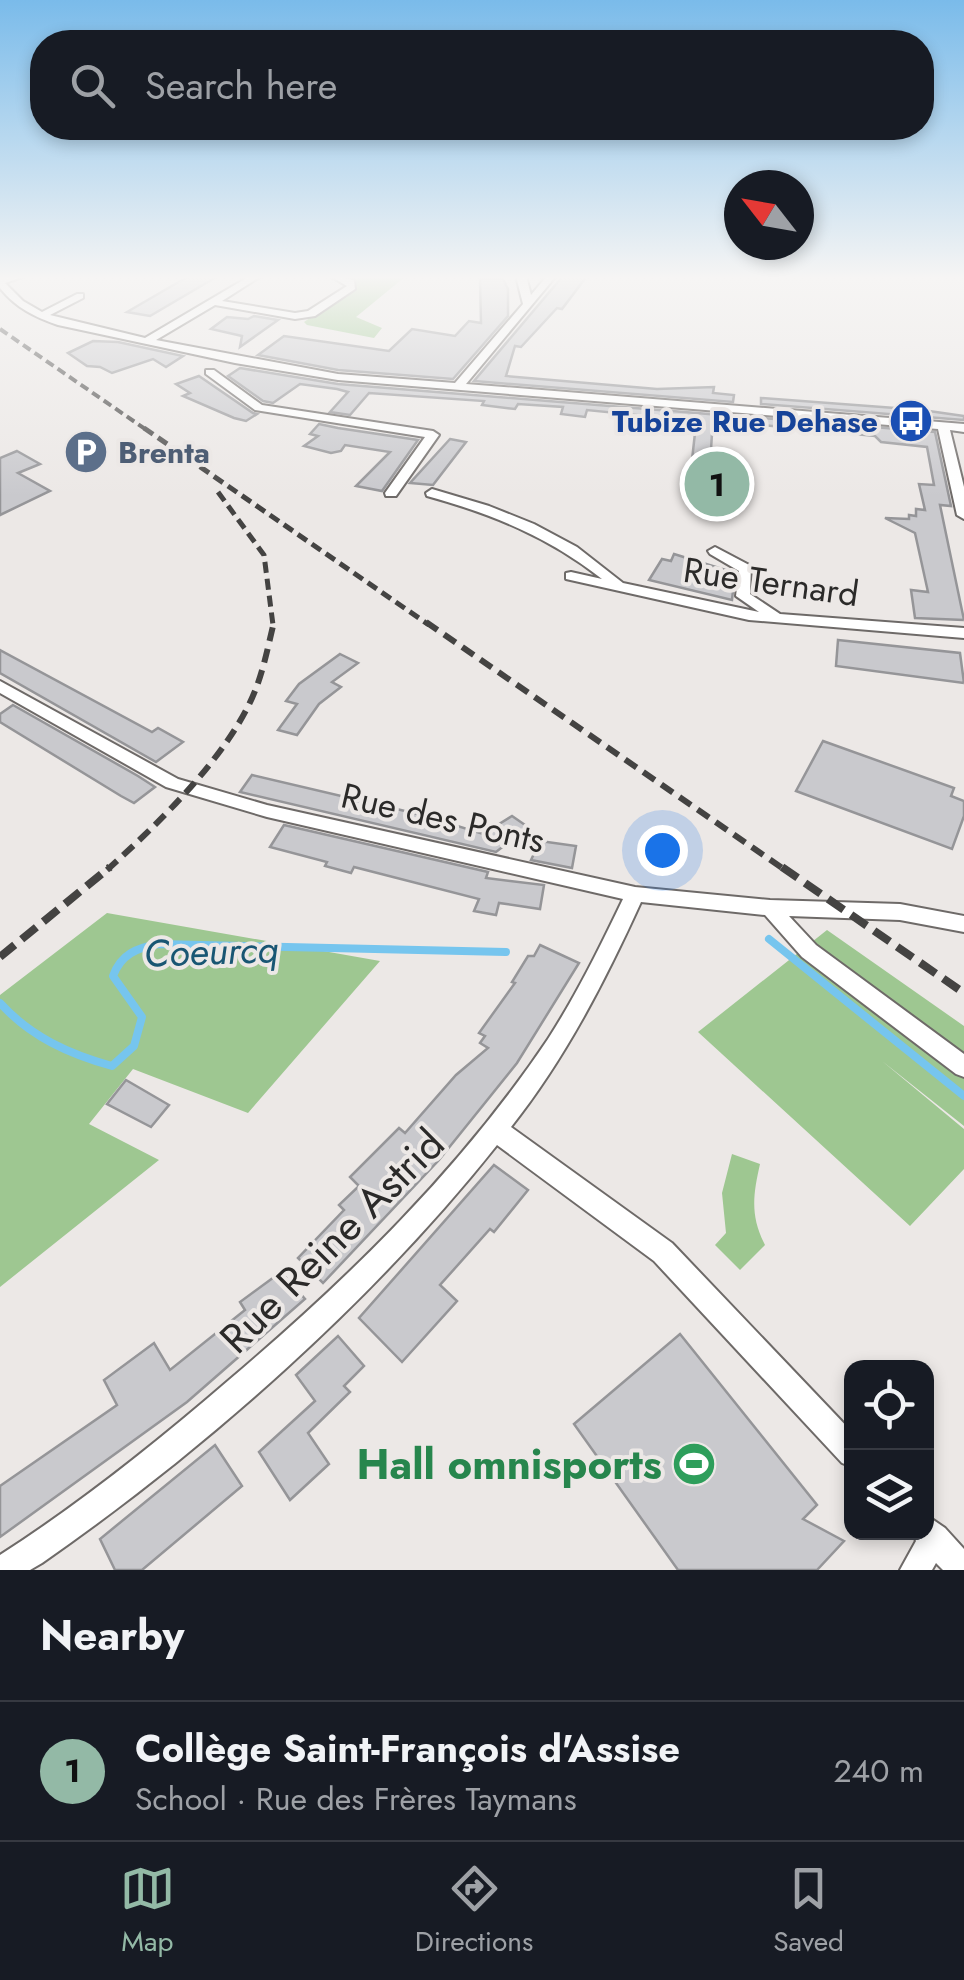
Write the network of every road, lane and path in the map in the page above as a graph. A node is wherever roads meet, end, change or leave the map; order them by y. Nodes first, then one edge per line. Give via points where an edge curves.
1 (186, 349) edge
2 (490, 349) edge
3 (206, 354) junction
4 (222, 358) junction
5 (210, 372) junction
6 (459, 386) junction
7 (944, 428) junction
8 (964, 428) edge
9 (391, 493) dead end
10 (432, 493) dead end
11 (964, 515) edge
12 (715, 552) dead end
13 (571, 576) dead end
14 (620, 587) junction
15 (782, 620) junction
16 (964, 633) edge
17 (0, 686) edge
18 (635, 894) junction
19 (770, 908) junction
20 (964, 924) edge
21 (964, 1066) edge
22 (497, 1131) junction
23 (849, 1450) edge
24 (934, 1537) edge
25 (928, 1540) edge
26 (14, 1567) edge
27 (914, 1570) edge
28 (963, 1570) edge

1 - 3 street
2 - 6 street
3 - 4 street
3 - 5 street via 203,367
4 - 5 street
4 - 6 street via 338,377
5 - 9 street via 258,408 433,434
6 - 7 street
7 - 8 street
7 - 11 street
10 - 14 street via 545,531
12 - 15 street via 746,569 743,596
13 - 14 street, Rue Ternard
14 - 15 street, Rue Ternard
15 - 16 street, Rue Ternard
17 - 18 street, Rue des Ponts via 172,784
18 - 19 street, Rue des Ponts
18 - 22 street, Rue Reine Astrid via 598,972
19 - 20 street, Rue des Ponts via 900,912
19 - 21 street via 808,951
22 - 23 street via 663,1252
22 - 26 street, Rue Reine Astrid via 300,1339 114,1495
24 - 28 street
25 - 27 street

